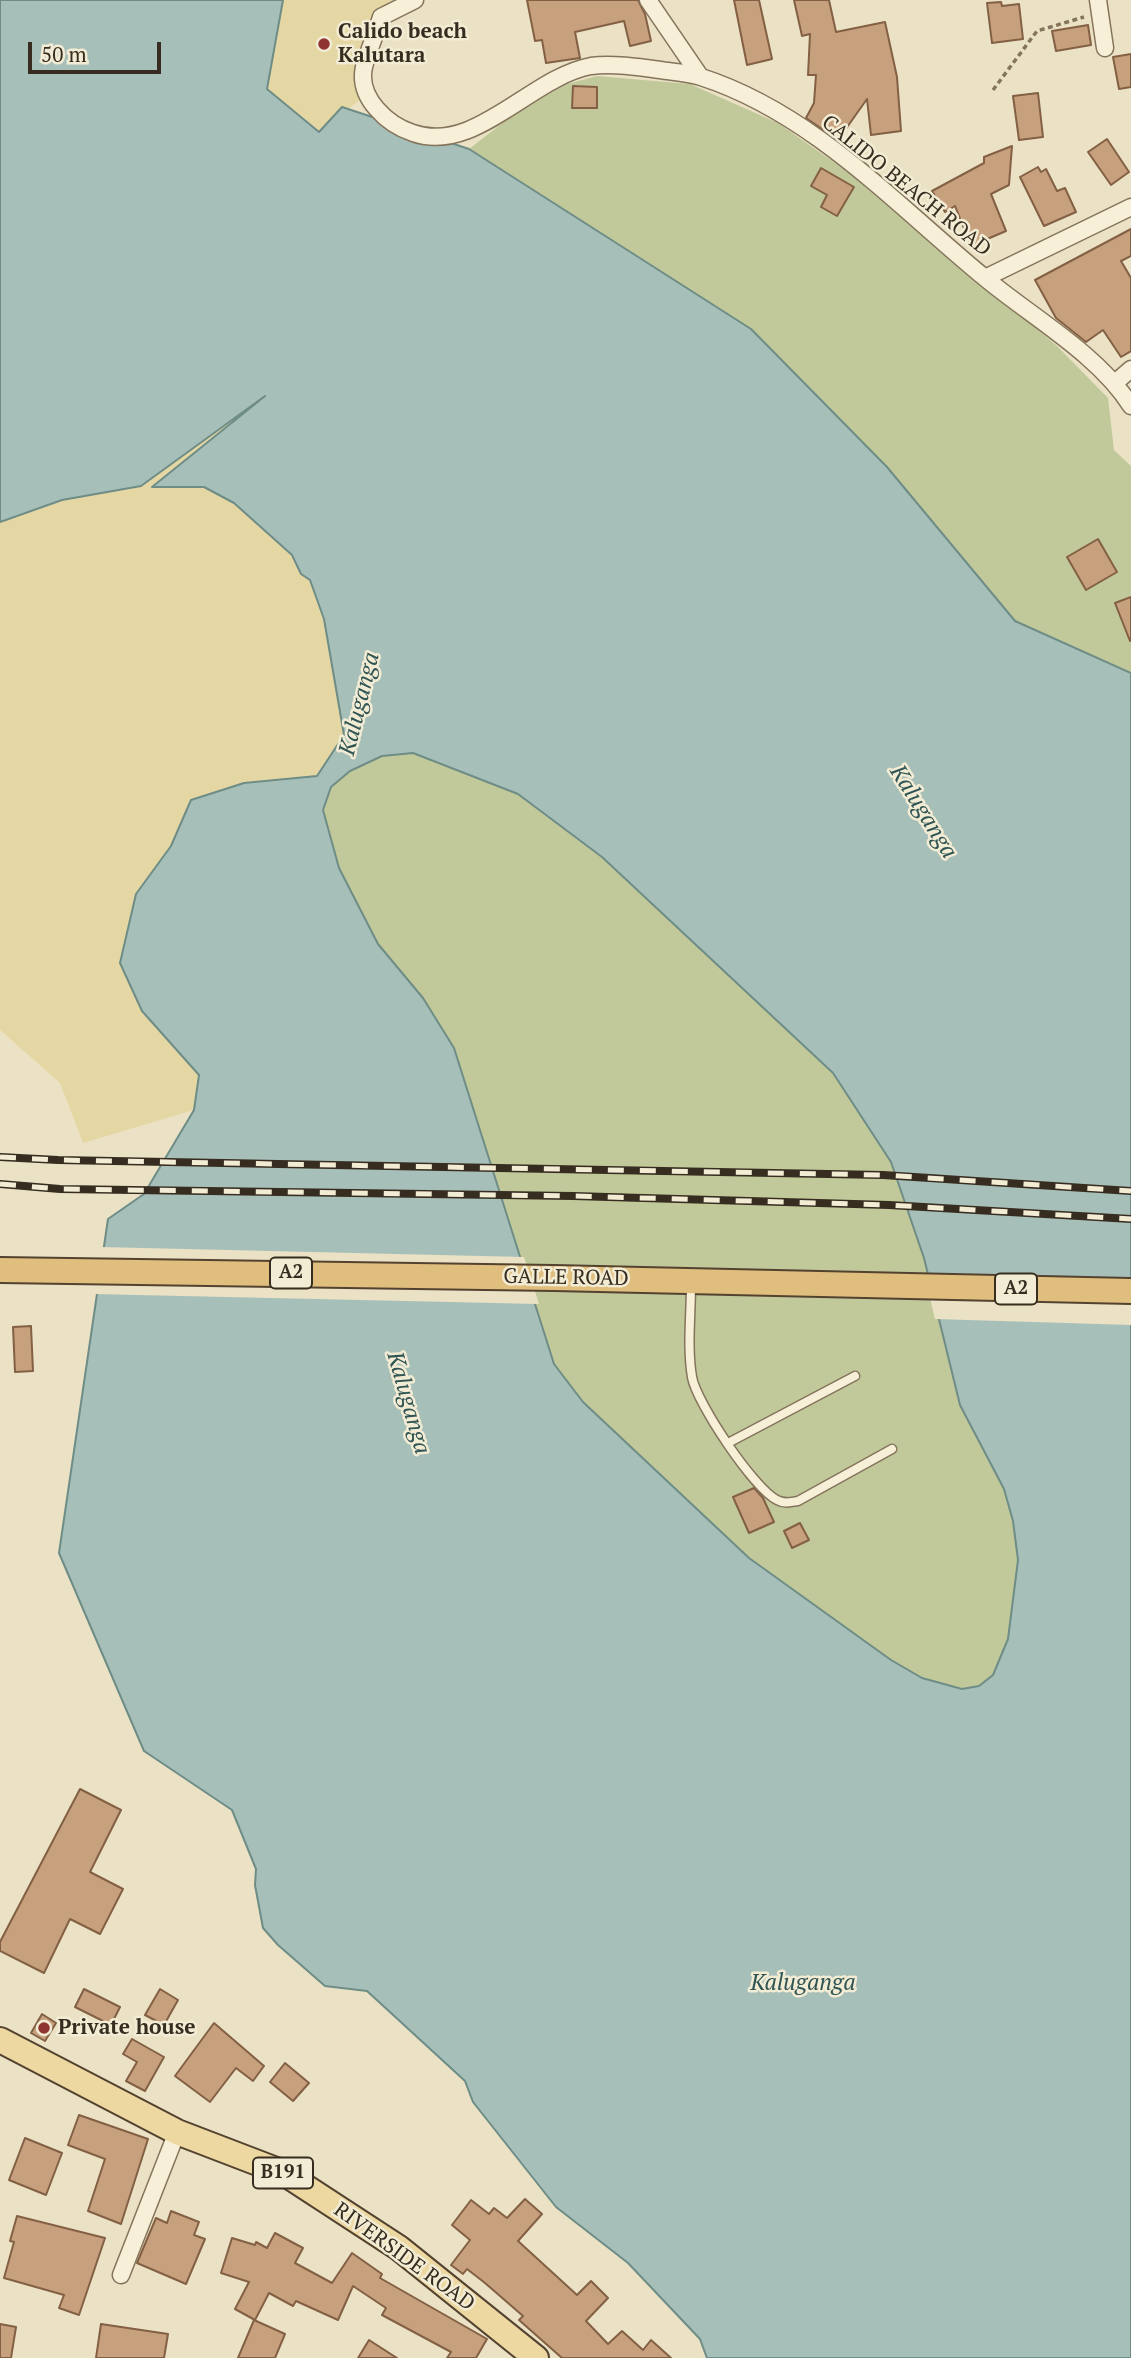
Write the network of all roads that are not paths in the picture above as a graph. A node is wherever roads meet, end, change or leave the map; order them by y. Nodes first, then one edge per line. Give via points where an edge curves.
1 (415, 0) edge
2 (649, 0) edge
3 (1099, 6) edge
4 (1105, 48) dead end
5 (700, 76) junction
6 (1131, 207) edge
7 (985, 278) junction
8 (1131, 369) edge
9 (1116, 382) junction
10 (1131, 406) edge
11 (0, 1270) edge
12 (691, 1281) junction
13 (1131, 1291) edge
14 (855, 1376) dead end
15 (728, 1443) junction
16 (892, 1449) dead end
17 (0, 2040) edge
18 (177, 2132) junction
19 (121, 2275) dead end
20 (536, 2358) edge

1 - 5 street, CALIDO BEACH ROAD via 381,17 363,70 368,94 386,122 416,135 448,136 480,127 538,86 591,66
2 - 5 street
3 - 4 street
5 - 7 street, CALIDO BEACH ROAD via 770,107 831,148
6 - 7 street
7 - 9 street, CALIDO BEACH ROAD
8 - 9 street
9 - 10 street, CALIDO BEACH ROAD
11 - 12 highway, GALLE ROAD / A2
12 - 13 highway, GALLE ROAD / A2
12 - 15 lane via 692,1377 698,1398
14 - 15 lane
15 - 16 lane via 774,1499 787,1503
17 - 18 main road, RIVERSIDE ROAD / B191
18 - 19 street
18 - 20 main road, RIVERSIDE ROAD / B191 via 284,2173 399,2248

